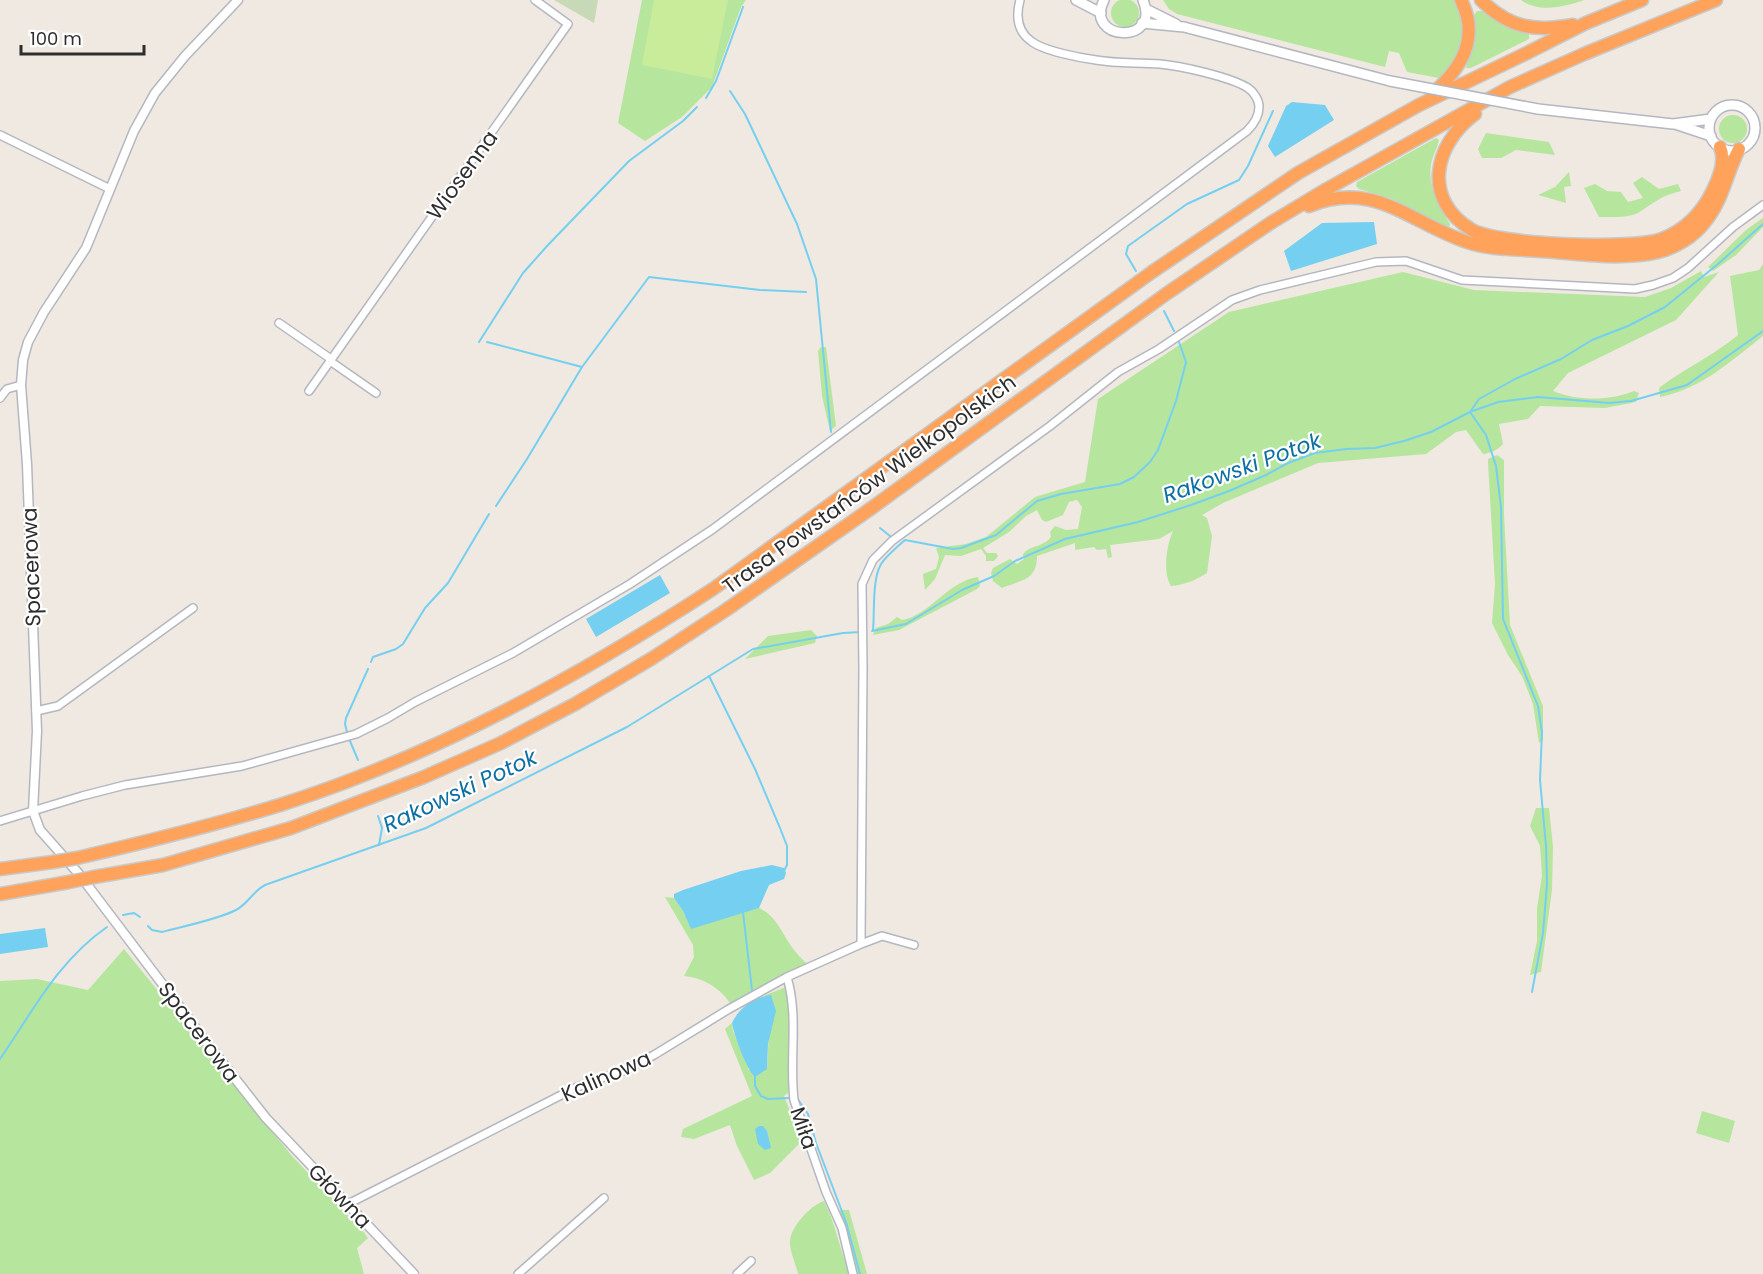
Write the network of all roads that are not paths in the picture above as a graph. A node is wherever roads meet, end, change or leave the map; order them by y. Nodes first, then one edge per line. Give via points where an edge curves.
1 (238, 0) edge
2 (535, 0) edge
3 (1020, 0) edge
4 (1076, 0) edge
5 (1104, 0) edge
6 (1461, 0) edge
7 (1481, 0) edge
8 (1642, 0) edge
9 (1716, 0) edge
10 (1144, 4) edge
11 (1101, 13) junction
12 (1142, 23) junction
13 (1586, 23) junction
14 (1184, 27) junction
15 (1510, 87) junction
16 (1419, 105) junction
17 (1753, 117) junction
18 (1711, 119) junction
19 (1763, 122) edge
20 (1673, 124) junction
21 (0, 135) edge
22 (1763, 135) edge
23 (1711, 136) junction
24 (1752, 138) junction
25 (1720, 147) junction
26 (1739, 149) junction
27 (110, 189) junction
28 (1763, 205) edge
29 (1272, 222) junction
30 (279, 323) dead end
31 (330, 360) junction
32 (21, 384) junction
33 (309, 391) dead end
34 (376, 393) dead end
35 (1, 396) edge
36 (194, 608) dead end
37 (36, 711) junction
38 (33, 811) junction
39 (0, 821) edge
40 (0, 869) edge
41 (0, 894) edge
42 (861, 944) junction
43 (914, 945) dead end
44 (787, 977) junction
45 (266, 1118) joint
46 (604, 1198) dead end
47 (348, 1204) junction
48 (751, 1261) dead end
49 (414, 1274) edge
50 (518, 1274) edge
51 (737, 1274) edge
52 (853, 1274) edge

1 - 27 street, Spacerowa via 155,93
2 - 31 street, Wiosenna via 568,24
3 - 38 street via 1019,23 1035,44 1096,60 1167,65 1234,82 1257,97 1256,120 1247,131 713,529 630,584 513,653 344,739 242,766 125,785
4 - 11 main road
5 - 11 main road
6 - 16 highway via 1468,27 1464,54 1450,78
7 - 13 highway via 1511,22 1533,29
8 - 13 highway, Trasa Powstańców Wielkopolskich
9 - 15 highway, Trasa Powstańców Wielkopolskich
10 - 12 main road
10 - 14 main road
11 - 12 main road via 1107,27 1119,34 1133,32
12 - 14 main road
13 - 16 highway, Trasa Powstańców Wielkopolskich
14 - 20 main road, bridge via 1390,81 1538,109
15 - 25 highway via 1453,133 1440,162 1442,194 1450,210 1474,231 1490,237 1623,245 1659,240 1685,227 1708,200 1722,164
15 - 29 highway, Trasa Powstańców Wielkopolskich
16 - 40 highway, Trasa Powstańców Wielkopolskich, bridge via 1298,173 1152,272 713,589 563,680 412,754 284,803 77,858
17 - 18 main road via 1735,105 1721,108
17 - 19 main road
17 - 24 main road
18 - 20 main road
18 - 23 main road
20 - 23 main road
21 - 27 street
22 - 24 main road
23 - 25 main road
24 - 26 main road
25 - 26 main road
26 - 29 highway via 1720,200 1703,225 1676,245 1647,254 1485,247 1454,237 1386,204 1355,197 1319,202
27 - 32 street, Spacerowa via 86,248 28,342
28 - 42 street via 1673,278 1635,289 1462,280 1419,264 1394,260 1243,295 1118,372 881,550 862,584
29 - 41 highway, Trasa Powstańców Wielkopolskich, bridge via 726,610 575,704 424,777 291,828 163,865
30 - 31 street
31 - 33 street, Wiosenna
31 - 34 street
32 - 35 street
32 - 37 street, Spacerowa
36 - 37 street via 58,706
37 - 38 street, Spacerowa
38 - 39 street
38 - 45 street, Spacerowa via 40,830 79,874
42 - 43 street, Kalinowa via 882,936
42 - 44 street, Kalinowa
44 - 47 street, Kalinowa via 654,1055 576,1088
44 - 52 street, Miła via 794,1023 794,1100 842,1228
45 - 47 street, Główna
46 - 50 street
47 - 49 street, Główna
48 - 51 street

